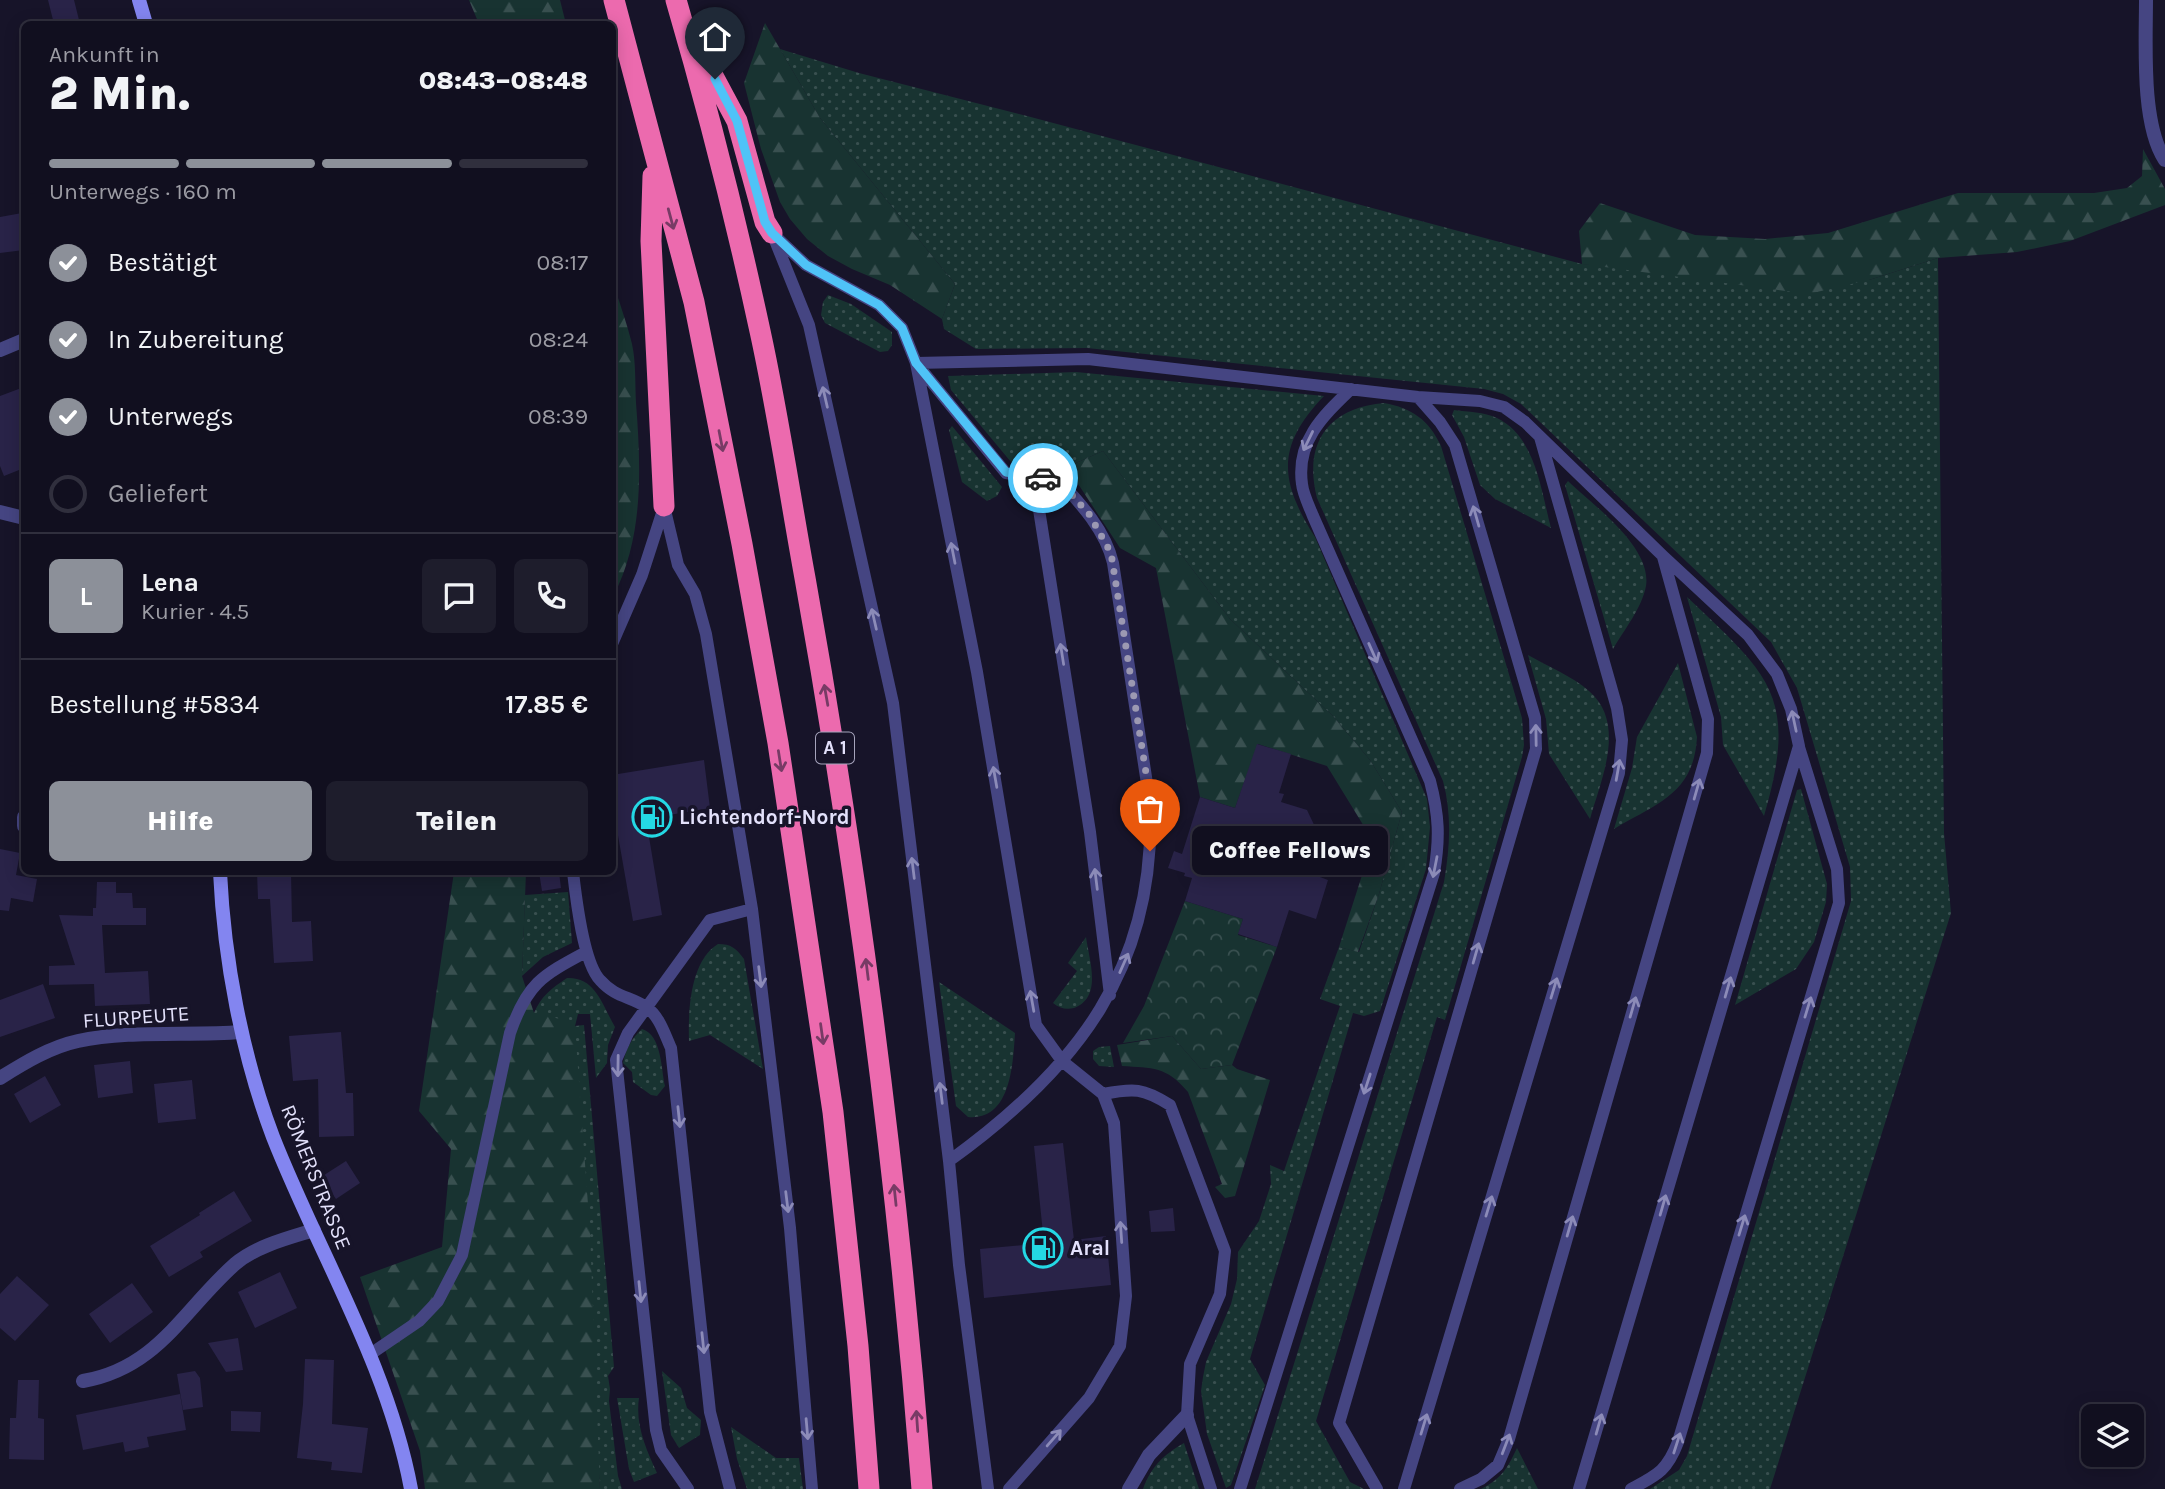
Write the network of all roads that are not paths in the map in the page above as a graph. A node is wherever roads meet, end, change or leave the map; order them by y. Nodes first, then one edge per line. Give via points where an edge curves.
1 (139, 0) edge
2 (614, 0) edge
3 (2146, 0) edge
4 (678, 9) edge
5 (145, 21) edge
6 (653, 153) junction
7 (2165, 160) edge
8 (772, 233) junction
9 (21, 341) edge
10 (0, 350) edge
11 (916, 363) junction
12 (1351, 389) junction
13 (1418, 397) junction
14 (1540, 436) junction
15 (1034, 478) junction
16 (664, 506) junction
17 (0, 512) edge
18 (21, 517) edge
19 (1663, 556) junction
20 (616, 635) edge
21 (1799, 746) junction
22 (220, 875) edge
23 (573, 875) edge
24 (752, 909) junction
25 (586, 951) junction
26 (1110, 995) junction
27 (648, 1007) junction
28 (241, 1032) junction
29 (1062, 1061) junction
30 (0, 1078) edge
31 (1103, 1094) junction
32 (949, 1161) junction
33 (314, 1230) junction
34 (369, 1355) junction
35 (83, 1381) dead end
36 (1187, 1415) junction
37 (411, 1489) edge
38 (688, 1489) edge
39 (730, 1489) edge
40 (812, 1489) edge
41 (869, 1489) edge
42 (922, 1489) edge
43 (988, 1489) edge
44 (1009, 1489) edge
45 (1129, 1489) edge
46 (1211, 1489) edge
47 (1240, 1489) edge
48 (1377, 1489) edge
49 (1404, 1489) edge
50 (1460, 1489) edge
51 (1580, 1489) edge
52 (1631, 1489) edge

1 - 5 street
2 - 6 highway
3 - 7 street via 2146,83 2158,149
4 - 8 highway via 737,121
42 -> 4 highway, A 1 via 890,1149 834,735 761,333
6 - 16 highway via 651,241
6 -> 41 highway via 694,302 778,743 833,1112
8 - 11 lane via 806,265 879,305 902,328
32 -> 8 lane via 893,703 808,325
9 - 10 street
11 - 12 lane via 1088,359
11 - 15 lane via 1006,472
29 -> 11 lane via 1036,1025 977,672
12 - 13 lane
12 -> 47 lane via 1318,422 1302,455 1302,485 1430,781 1440,842
13 - 14 lane via 1504,407
48 -> 13 lane via 1339,1423 1536,748 1535,718 1455,445
14 - 19 lane
49 -> 14 lane via 1619,773 1622,740 1617,708
26 -> 15 lane via 1090,832
26 -> 15 lane via 1131,947 1146,895 1152,838 1142,747 1111,553 1089,514 1056,477
16 - 20 lane
16 - 24 lane via 678,565 695,594 706,634
17 - 18 street
21 -> 19 lane via 1777,674 1748,635
50 -> 19 lane via 1498,1465 1509,1439 1707,752 1708,719
51 -> 21 lane
52 -> 21 lane via 1661,1473 1678,1442 1839,903 1837,869
22 - 28 street, RÖMERSTRASSE
23 - 25 lane
24 - 27 lane via 710,920
24 -> 40 lane via 790,1228
25 - 27 lane via 598,979 618,996
25 - 34 lane via 532,986 519,1007 462,1255 438,1301 419,1321
26 - 29 lane
27 -> 38 lane via 628,1032 616,1060 656,1430 661,1450
27 -> 39 lane via 671,1048 710,1412
28 - 30 street, FLURPEUTE via 78,1041 32,1058
28 - 33 street, RÖMERSTRASSE via 273,1136
29 - 31 lane
29 - 32 lane via 995,1128
31 - 36 lane via 1126,1089 1150,1092 1170,1105 1225,1251 1220,1294 1190,1364
44 -> 31 lane via 1089,1398 1119,1346 1126,1296 1114,1122
32 - 43 lane
33 - 34 street, RÖMERSTRASSE
33 - 35 street via 274,1242 237,1262 159,1344 107,1377
34 - 37 street, RÖMERSTRASSE via 390,1407
36 - 45 street via 1149,1455
36 - 46 lane

